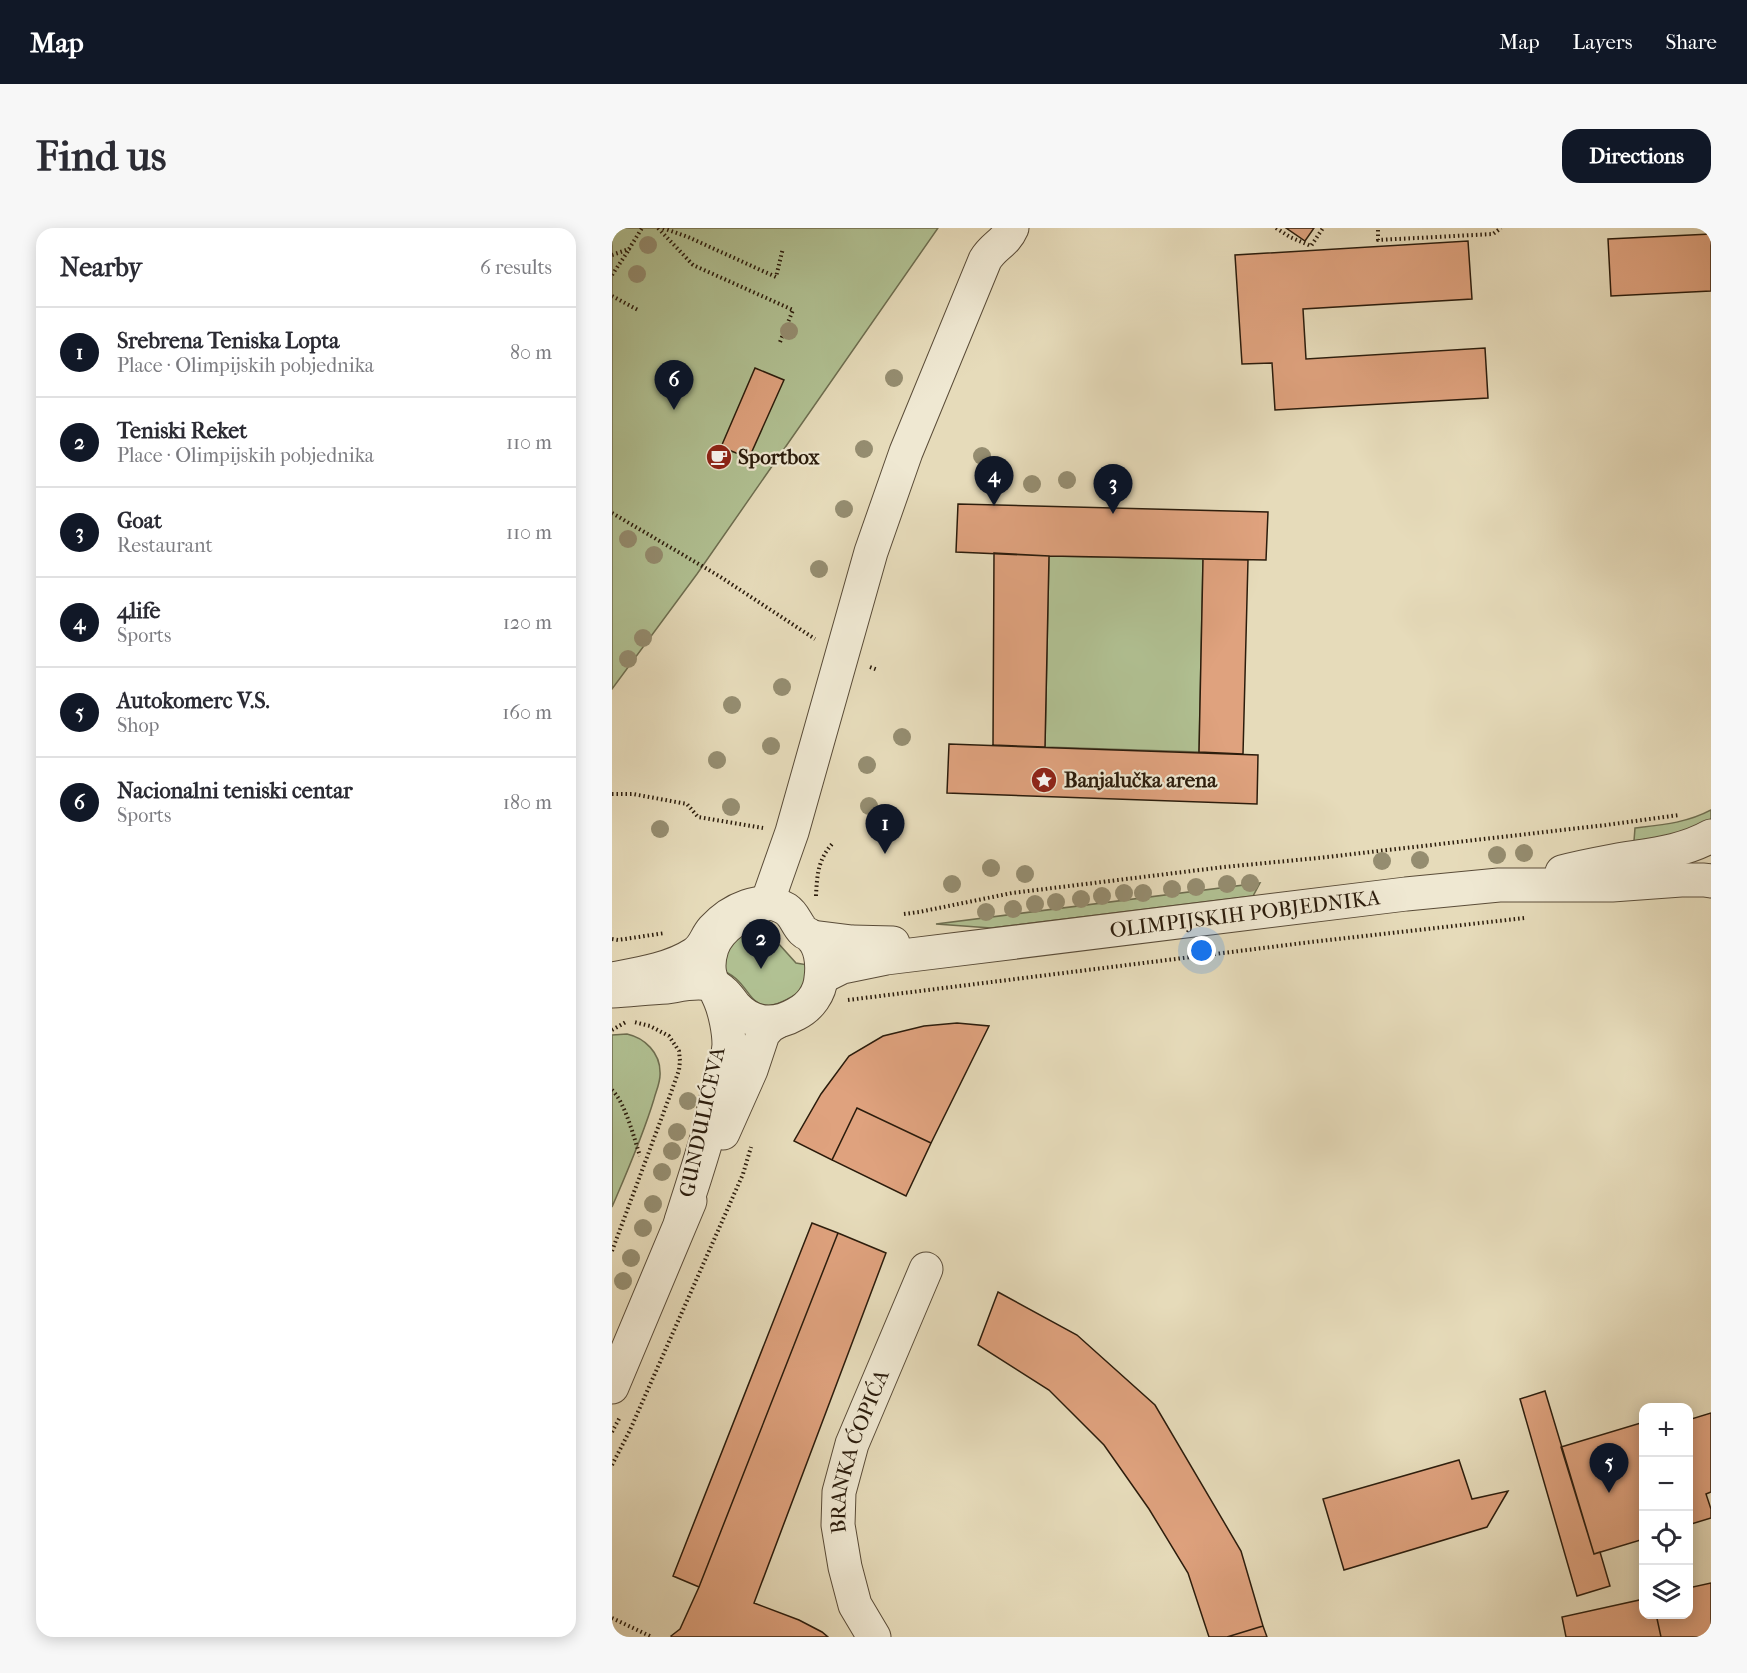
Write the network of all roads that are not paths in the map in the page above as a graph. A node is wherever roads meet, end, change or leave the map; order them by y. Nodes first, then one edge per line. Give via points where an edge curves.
1 (1008, 235) edge
2 (1711, 836) edge
3 (1711, 881) edge
4 (1499, 885) junction
5 (790, 905) junction
6 (737, 920) junction
7 (991, 945) junction
8 (707, 949) junction
9 (820, 960) junction
10 (612, 980) edge
11 (612, 986) edge
12 (612, 991) edge
13 (712, 996) junction
14 (612, 997) edge
15 (772, 1030) junction
16 (681, 1221) junction
17 (926, 1269) dead end
18 (612, 1387) edge
19 (874, 1637) edge

1 - 5 street via 985,260 906,452 871,552 792,832
2 - 4 street, OLIMPIJSKIH POBJEDNIKA via 1684,848
3 - 4 street, OLIMPIJSKIH POBJEDNIKA
4 - 7 street, OLIMPIJSKIH POBJEDNIKA
5 - 6 street
5 - 8 street via 740,908 712,930
5 - 9 street
6 - 8 street via 721,931
6 - 9 street, OLIMPIJSKIH POBJEDNIKA via 755,914 771,915
7 - 9 street, OLIMPIJSKIH POBJEDNIKA via 852,942
7 - 9 street, OLIMPIJSKIH POBJEDNIKA via 840,974
8 - 10 street via 680,962
8 - 11 street via 699,961
8 - 13 street
9 - 15 street via 823,1000 818,1008 791,1029
12 - 13 street via 701,983
13 - 14 street
13 - 15 street via 734,1022 749,1031
13 - 16 street, GUNDULIĆEVA via 720,1046
15 - 16 street, GUNDULIĆEVA via 733,1127
16 - 18 street, GUNDULIĆEVA
17 - 19 street, BRANKA ĆOPIĆA via 852,1444 839,1492 838,1525 845,1567 855,1605

